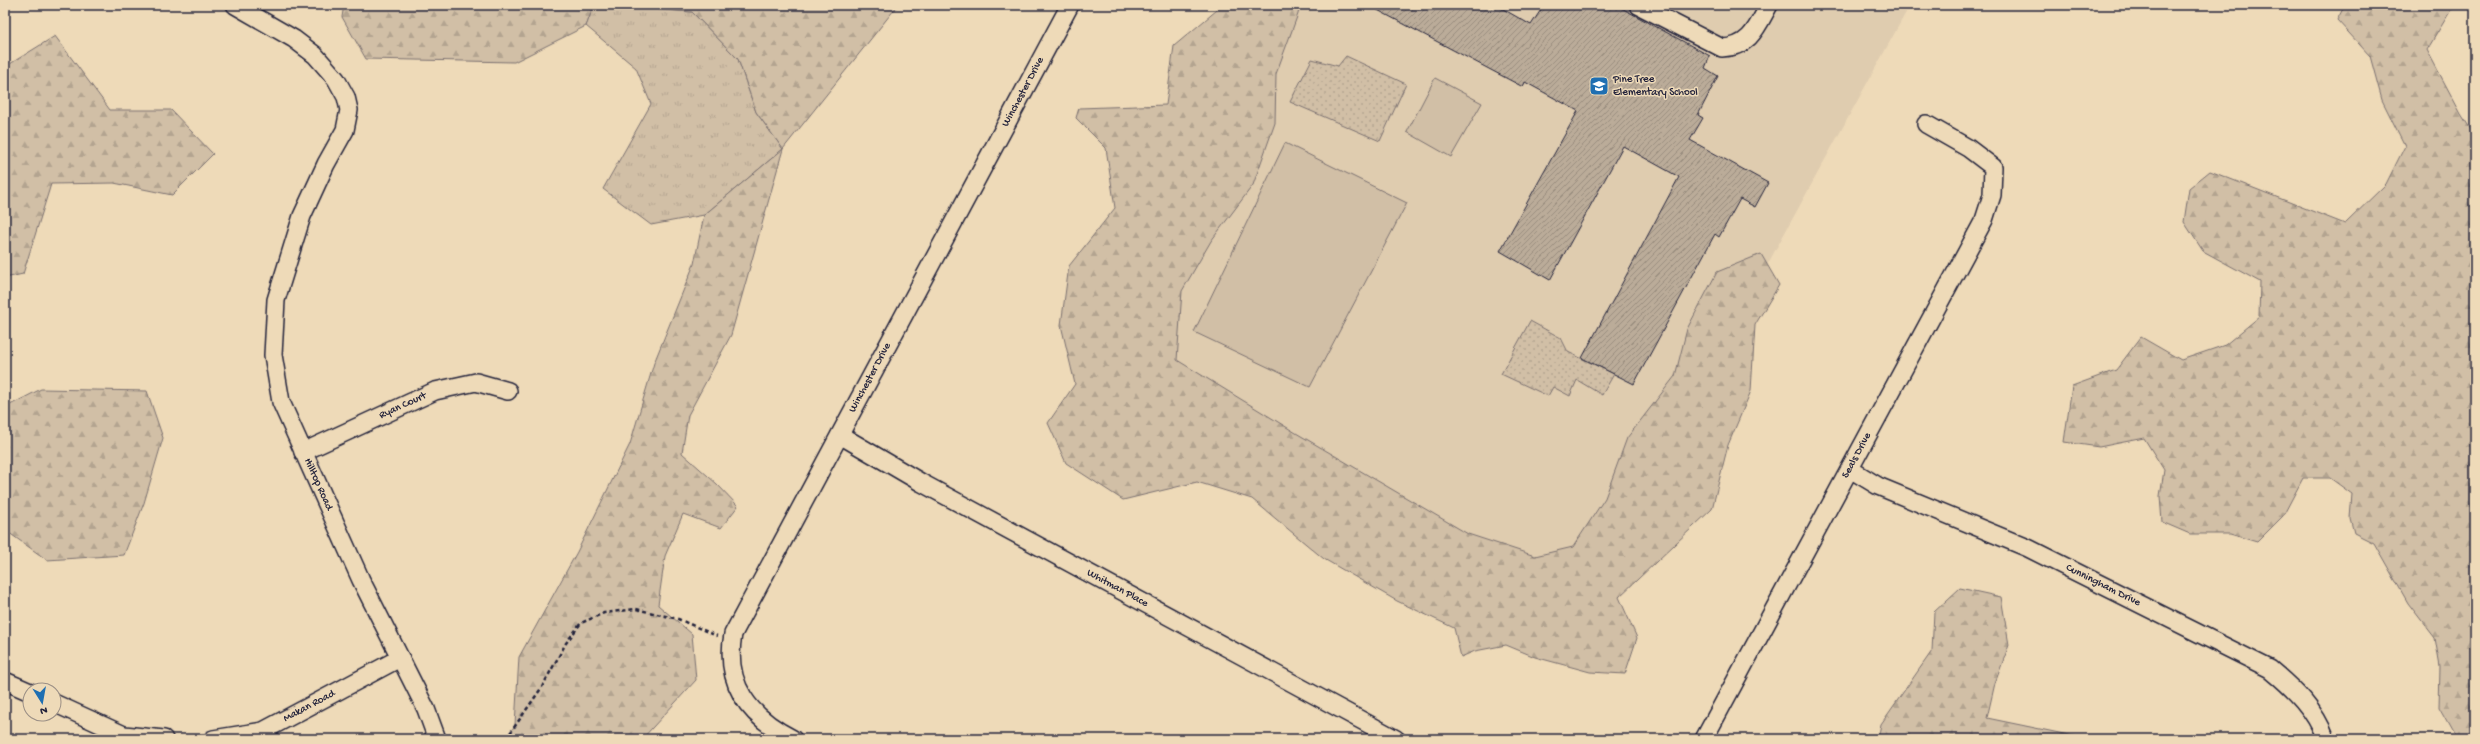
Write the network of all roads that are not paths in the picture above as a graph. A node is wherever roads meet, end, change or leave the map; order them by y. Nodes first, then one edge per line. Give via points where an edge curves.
1 (235, 5) edge
2 (1070, 5) edge
3 (1638, 5) edge
4 (1769, 5) edge
5 (1926, 124) dead end
6 (508, 391) dead end
7 (840, 435) junction
8 (303, 452) junction
9 (1850, 469) junction
10 (400, 658) junction
11 (5, 681) edge
12 (22, 688) edge
13 (62, 707) edge
14 (164, 739) edge
15 (213, 739) edge
16 (437, 739) edge
17 (793, 739) edge
18 (1396, 739) edge
19 (1704, 739) edge
20 (2326, 739) edge

1 - 8 street, Hilltop Road via 294,39 315,55 336,79 346,97 349,110 345,130 302,216 276,300 273,355 281,402
2 - 7 street, Winchester Drive
3 - 4 street via 1722,48 1736,48 1750,37
5 - 9 street, Seals Drive via 1968,148 1993,167 1992,195 1984,220
6 - 8 street, Ryan Court via 476,382 435,391
7 - 17 street, Winchester Drive via 733,634 730,650 733,674 748,706 760,718
7 - 18 street, Whitman Place via 929,487
8 - 10 street, Hilltop Road via 361,580
9 - 19 street, Seals Drive
9 - 20 street, Cunningham Drive via 1878,486 2028,548 2270,669 2296,690 2320,721
10 - 15 street, Makan Road via 263,731
10 - 16 street, Hilltop Road via 426,709
11 - 12 street
13 - 14 street via 124,735

